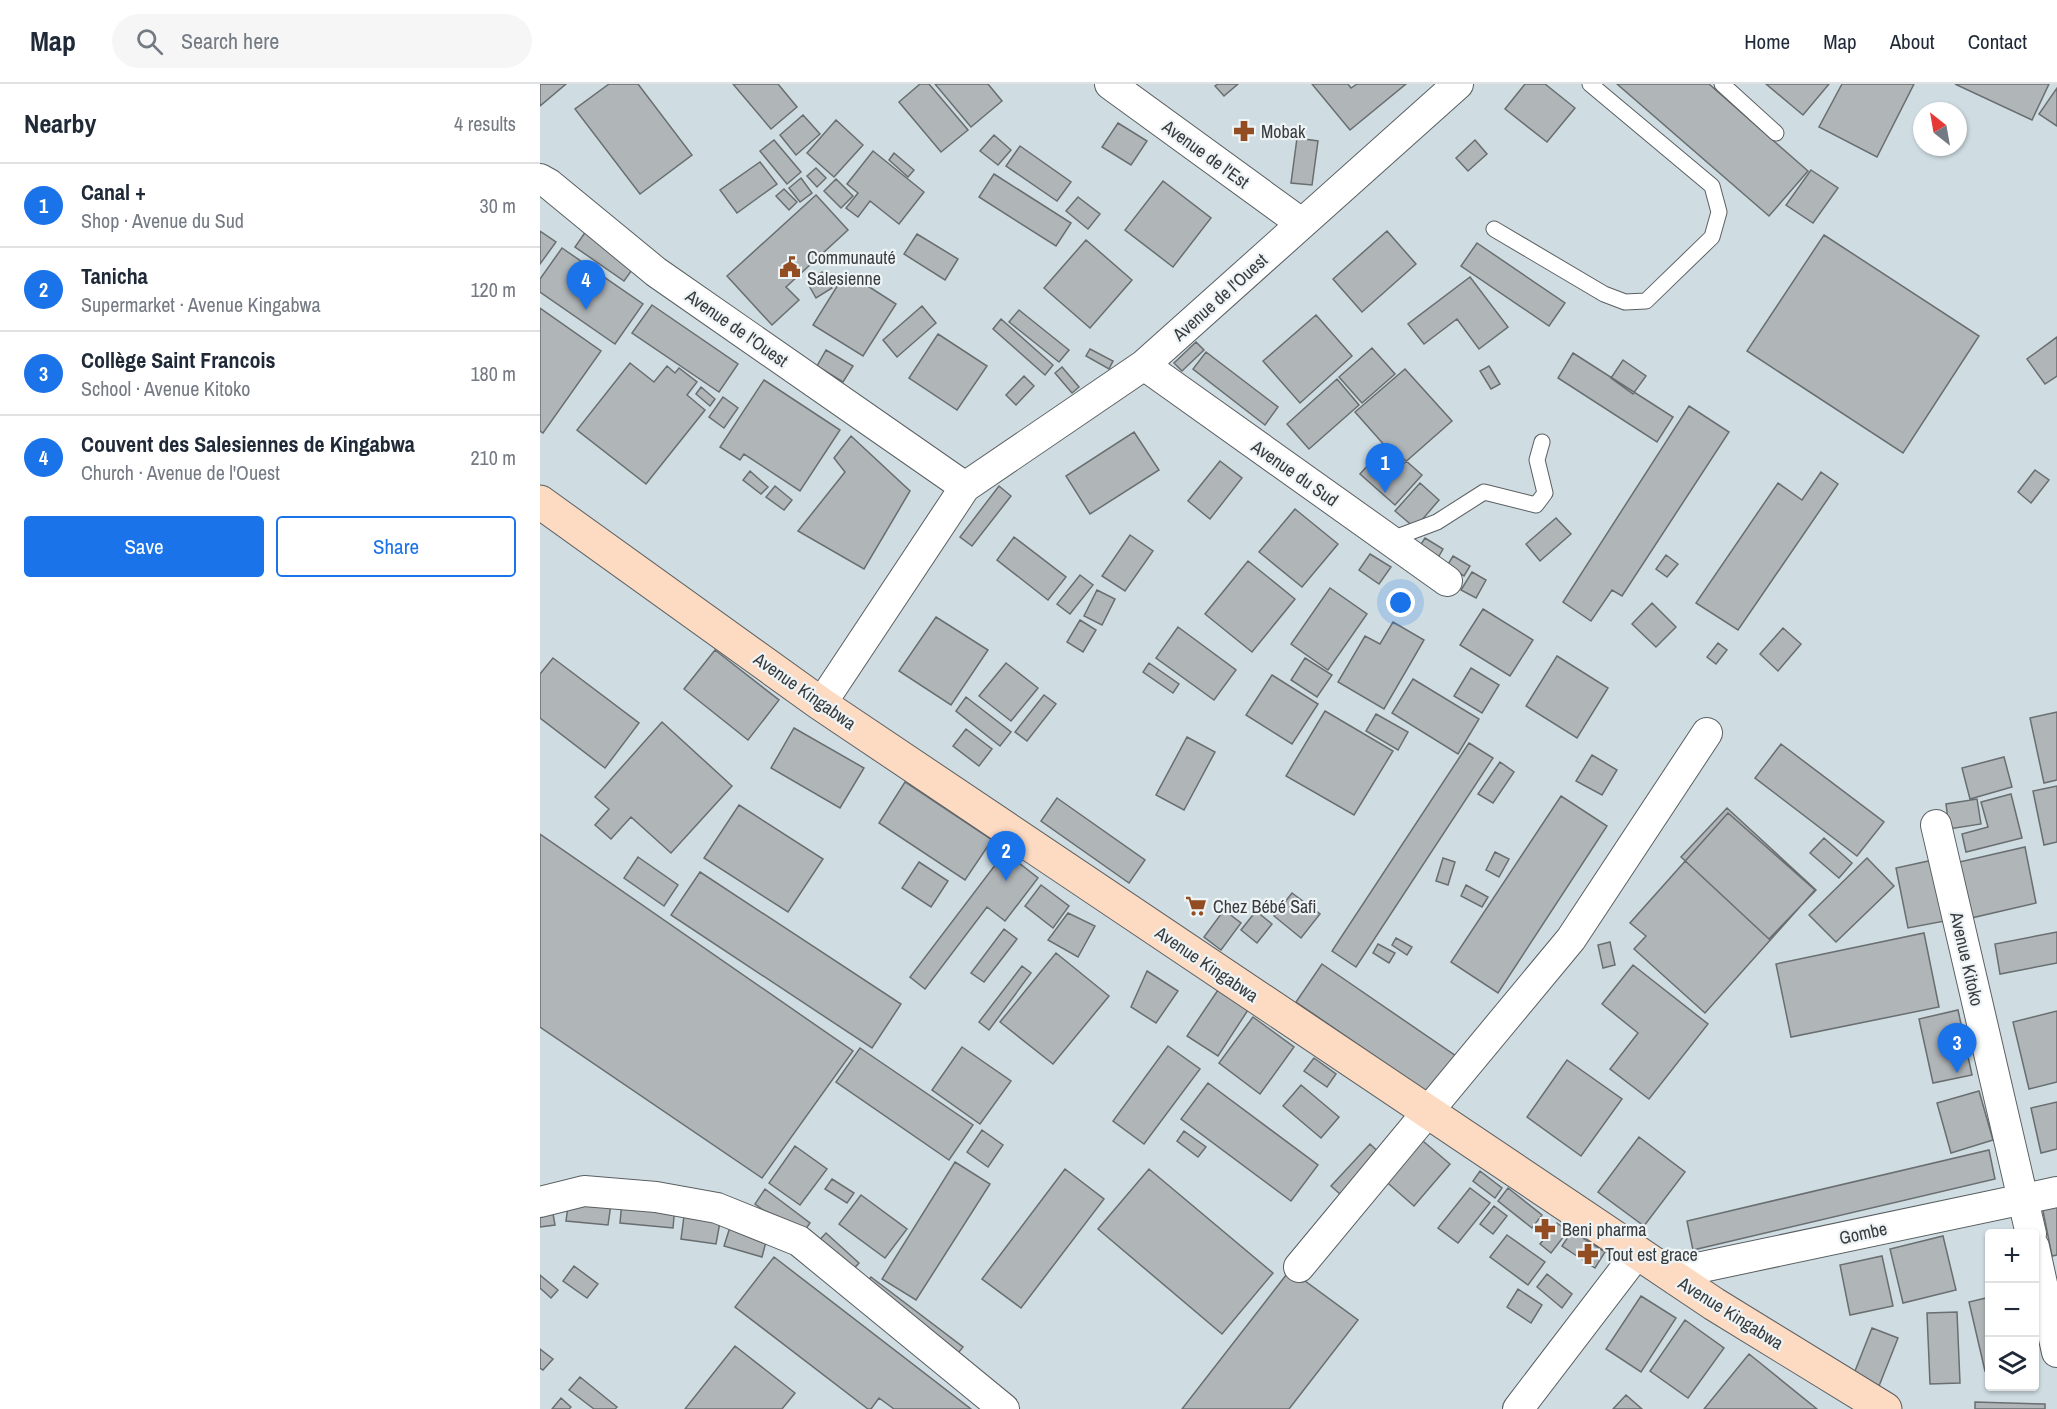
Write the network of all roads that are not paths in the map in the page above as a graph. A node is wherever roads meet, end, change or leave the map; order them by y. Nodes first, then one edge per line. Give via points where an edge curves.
1 (1110, 84) edge
2 (1458, 84) edge
3 (1590, 84) edge
4 (1722, 84) edge
5 (1776, 133) dead end
6 (540, 179) edge
7 (1301, 223) junction
8 (1494, 228) dead end
9 (1144, 365) junction
10 (1542, 442) dead end
11 (965, 488) junction
12 (540, 502) edge
13 (1389, 540) junction
14 (1447, 581) dead end
15 (821, 704) junction
16 (1707, 733) dead end
17 (1936, 825) dead end
18 (1428, 1113) junction
19 (2057, 1192) edge
20 (2024, 1199) junction
21 (540, 1202) edge
22 (2030, 1229) edge
23 (1638, 1252) junction
24 (1299, 1267) dead end
25 (2039, 1270) edge
26 (1669, 1274) junction
27 (2057, 1352) edge
28 (1004, 1409) edge
29 (1518, 1409) edge
30 (1885, 1409) edge

1 - 7 street, Avenue de l'Est
2 - 7 street, Avenue de l'Ouest
3 - 8 lane via 1712,186 1719,212 1712,237 1646,301 1625,302 1604,294
4 - 5 lane
6 - 11 street, Avenue de l'Ouest via 656,272
7 - 9 street, Avenue de l'Ouest
9 - 11 street, Avenue de l'Ouest
9 - 13 street, Avenue du Sud
10 - 13 lane via 1537,460 1545,493 1536,505 1484,492 1437,522
11 - 15 street, Avenue de l'Ouest
12 - 15 street, Avenue Kingabwa
13 - 14 street, Avenue du Sud
15 - 18 street, Avenue Kingabwa
16 - 18 street via 1571,939
17 - 20 street, Avenue Kitoko
18 - 23 street, Avenue Kingabwa
18 - 24 street
19 - 20 street, Gombe
20 - 22 street, Avenue Kitoko
20 - 26 street, Gombe
21 - 28 street via 584,1191 656,1197 717,1208 799,1241
23 - 26 street, Avenue Kingabwa
23 - 29 street
25 - 27 street
26 - 30 street, Avenue Kingabwa

